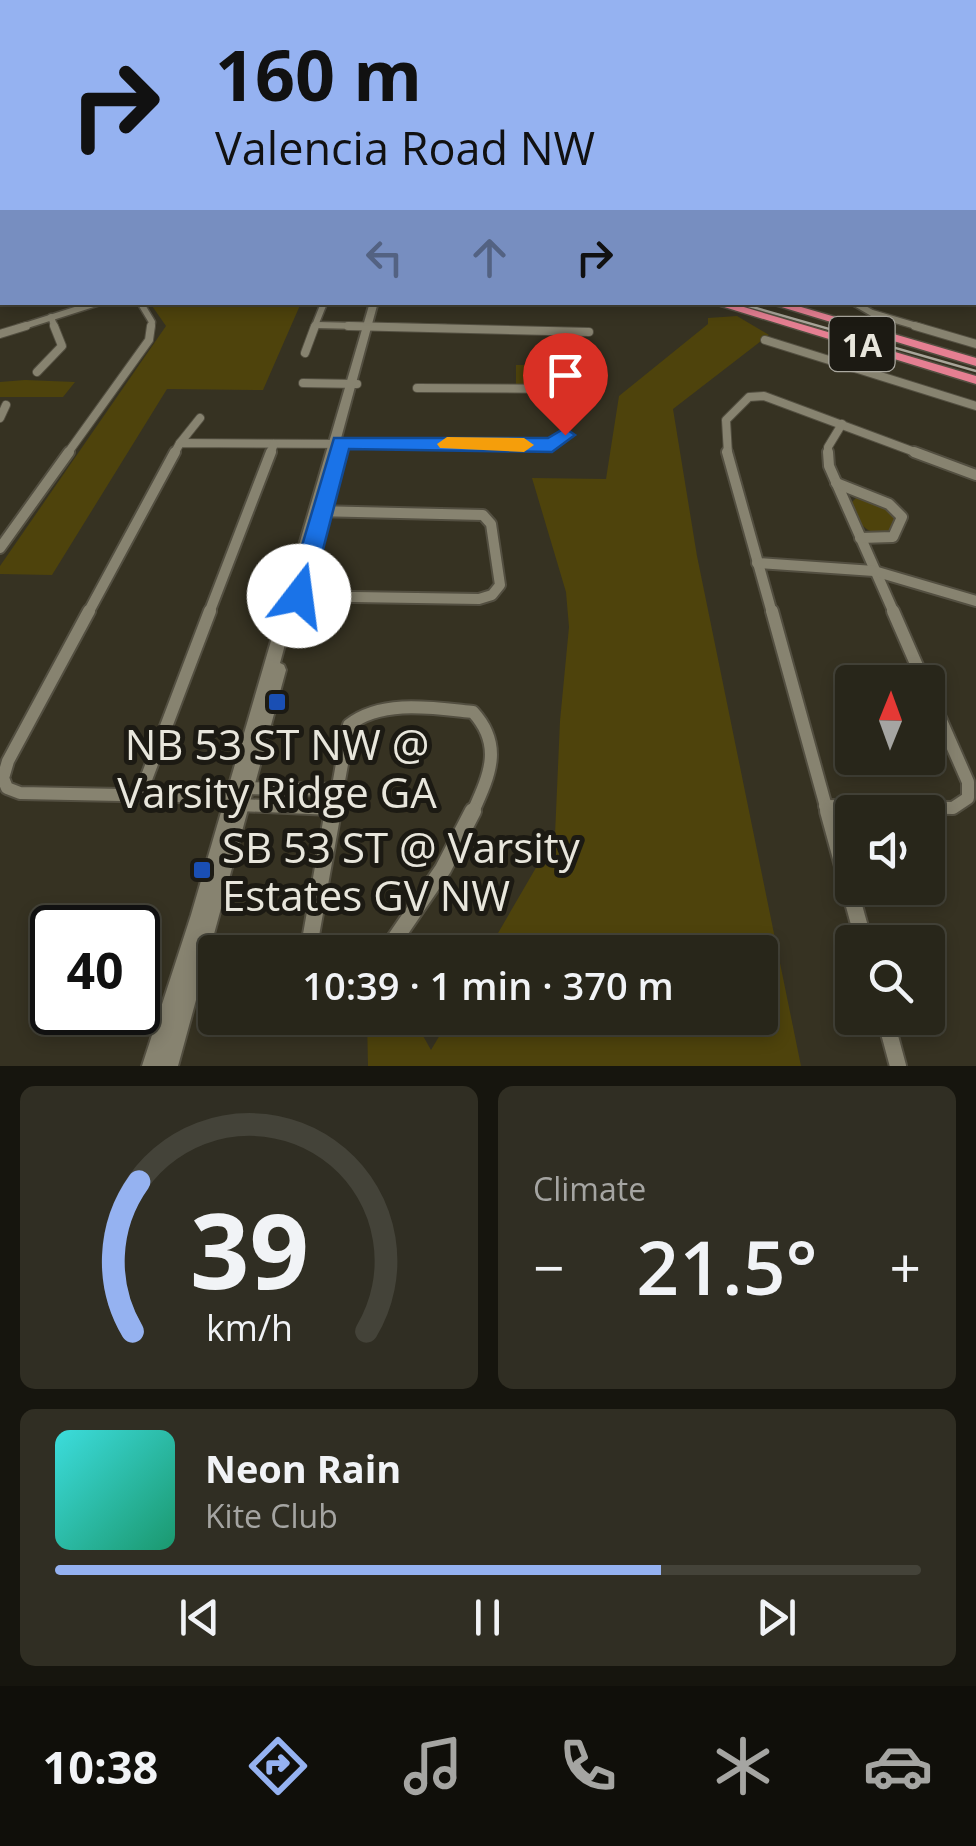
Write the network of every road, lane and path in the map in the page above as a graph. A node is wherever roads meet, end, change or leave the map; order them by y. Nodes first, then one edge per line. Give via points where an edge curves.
1 (90, 305) edge
2 (142, 305) edge
3 (324, 305) edge
4 (375, 305) edge
5 (724, 305) edge
6 (781, 305) edge
7 (799, 305) edge
8 (858, 305) edge
9 (51, 317) junction
10 (316, 325) junction
11 (369, 326) junction
12 (862, 327) junction
13 (590, 332) dead end
14 (0, 334) edge
15 (765, 340) dead end
16 (976, 344) edge
17 (305, 353) dead end
18 (976, 362) edge
19 (582, 366) dead end
20 (37, 372) dead end
21 (976, 380) edge
22 (303, 382) dead end
23 (354, 384) junction
24 (417, 388) dead end
25 (572, 389) junction
26 (6, 405) dead end
27 (976, 406) edge
28 (0, 418) edge
29 (200, 418) dead end
30 (842, 424) junction
31 (338, 442) junction
32 (180, 443) junction
33 (274, 444) junction
34 (976, 475) edge
35 (836, 482) junction
36 (319, 510) junction
37 (0, 528) edge
38 (14, 528) junction
39 (860, 538) junction
40 (0, 548) edge
41 (758, 563) junction
42 (874, 571) junction
43 (295, 596) junction
44 (976, 601) edge
45 (916, 665) edge
46 (945, 730) edge
47 (336, 790) junction
48 (140, 795) junction
49 (241, 797) junction
50 (826, 806) junction
51 (332, 809) junction
52 (859, 925) edge
53 (311, 935) edge
54 (397, 935) edge
55 (889, 1035) edge
56 (153, 1066) edge
57 (166, 1066) edge
58 (898, 1066) edge

1 - 9 street
2 - 38 street via 152,322 147,343
3 - 10 street
4 - 11 street
5 - 21 highway, 1A
6 - 12 highway, 1A
7 - 12 highway
8 - 16 street
9 - 14 street
9 - 20 street via 62,346
10 - 11 street
10 - 17 street
11 - 13 street
11 - 23 street
12 - 18 highway, 1A
15 - 27 street
19 - 25 street
22 - 23 street
23 - 31 street
24 - 25 street
25 - 31 street via 565,437 552,445
26 - 28 street
29 - 32 street
30 - 34 street
30 - 35 street via 828,447
30 - 41 street via 760,395 726,420 724,443
31 - 33 street
31 - 36 street
32 - 33 street
32 - 48 street via 2,778 20,794
33 - 48 street
35 - 39 street
35 - 39 street via 902,516 893,537
36 - 43 street
36 - 43 street via 483,515 500,586 479,599
37 - 38 street
38 - 40 street
39 - 42 street
41 - 42 street
41 - 50 street
42 - 44 street
42 - 45 street
43 - 49 street
46 - 50 street via 968,782 963,804
47 - 49 street
47 - 51 street
47 - 54 street via 346,733 362,713 467,711 490,728 487,773 473,818
48 - 49 street
49 - 51 street
49 - 56 street
49 - 57 street
50 - 52 street
51 - 53 street
55 - 58 street

